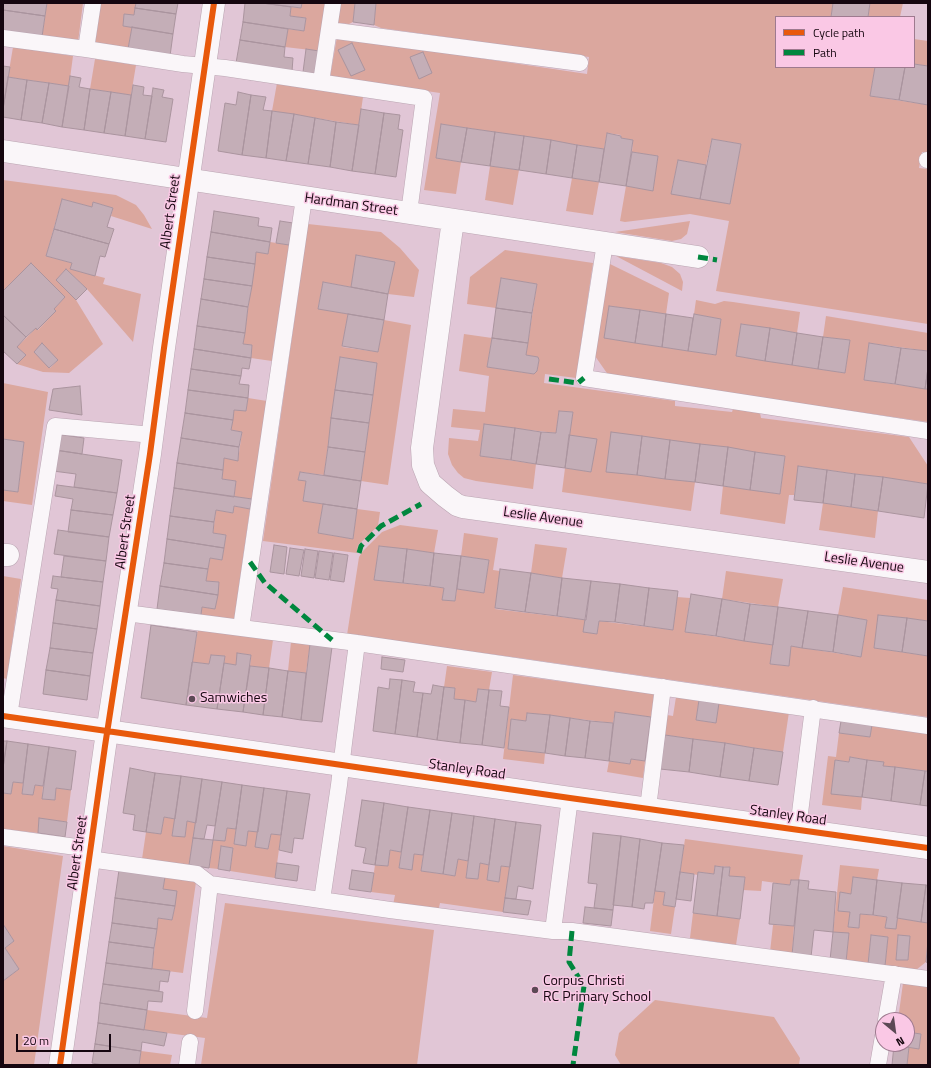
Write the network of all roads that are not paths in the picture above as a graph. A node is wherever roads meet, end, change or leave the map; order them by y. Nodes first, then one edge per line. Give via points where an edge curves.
1 (93, 3) edge
2 (214, 3) edge
3 (333, 3) edge
4 (329, 30) junction
5 (3, 38) edge
6 (86, 49) junction
7 (580, 63) dead end
8 (205, 66) junction
9 (321, 82) junction
10 (3, 152) edge
11 (188, 180) junction
12 (304, 198) junction
13 (409, 213) junction
14 (452, 220) junction
15 (605, 243) junction
16 (698, 257) dead end
17 (928, 431) edge
18 (153, 434) junction
19 (927, 568) edge
20 (126, 613) junction
21 (241, 628) junction
22 (357, 643) junction
23 (663, 687) junction
24 (813, 708) junction
25 (6, 716) edge
26 (928, 726) edge
27 (108, 731) junction
28 (342, 764) junction
29 (570, 798) junction
30 (648, 808) junction
31 (798, 829) junction
32 (3, 837) edge
33 (928, 848) edge
34 (90, 854) junction
35 (210, 884) junction
36 (322, 900) junction
37 (553, 931) junction
38 (894, 974) junction
39 (928, 979) edge
40 (195, 1011) dead end
41 (887, 1012) edge
42 (190, 1042) dead end
43 (880, 1052) edge
44 (60, 1065) edge
45 (187, 1065) edge
46 (878, 1065) edge

1 - 6 lane
2 - 8 street, Albert Street
3 - 4 lane
4 - 7 lane
4 - 9 lane
5 - 6 lane
6 - 8 lane
8 - 9 lane
8 - 11 street, Albert Street
9 - 13 lane via 424,98
10 - 11 street, Hardman Street
11 - 12 street, Hardman Street
11 - 18 street, Albert Street
12 - 13 street, Hardman Street
12 - 21 lane
13 - 14 street, Hardman Street
14 - 15 street, Hardman Street
14 - 19 street, Leslie Avenue via 422,448 423,465 430,482 457,505
15 - 16 street, Hardman Street
15 - 17 lane via 584,378
18 - 20 street, Albert Street
18 - 25 lane via 56,426
20 - 21 lane
20 - 27 street, Albert Street
21 - 22 lane
22 - 23 lane
22 - 28 lane
23 - 24 lane
23 - 30 lane
24 - 26 lane
24 - 31 lane
25 - 27 street, Stanley Road
27 - 28 street, Stanley Road
27 - 34 street, Albert Street
28 - 29 street, Stanley Road
28 - 36 lane
29 - 30 street, Stanley Road
29 - 37 lane
30 - 31 street, Stanley Road
31 - 33 street, Stanley Road
32 - 34 lane
34 - 35 lane via 197,874
34 - 44 street, Albert Street
35 - 36 lane
35 - 40 lane
36 - 37 lane
37 - 38 lane
38 - 39 lane
38 - 41 lane
42 - 45 lane
43 - 46 lane

